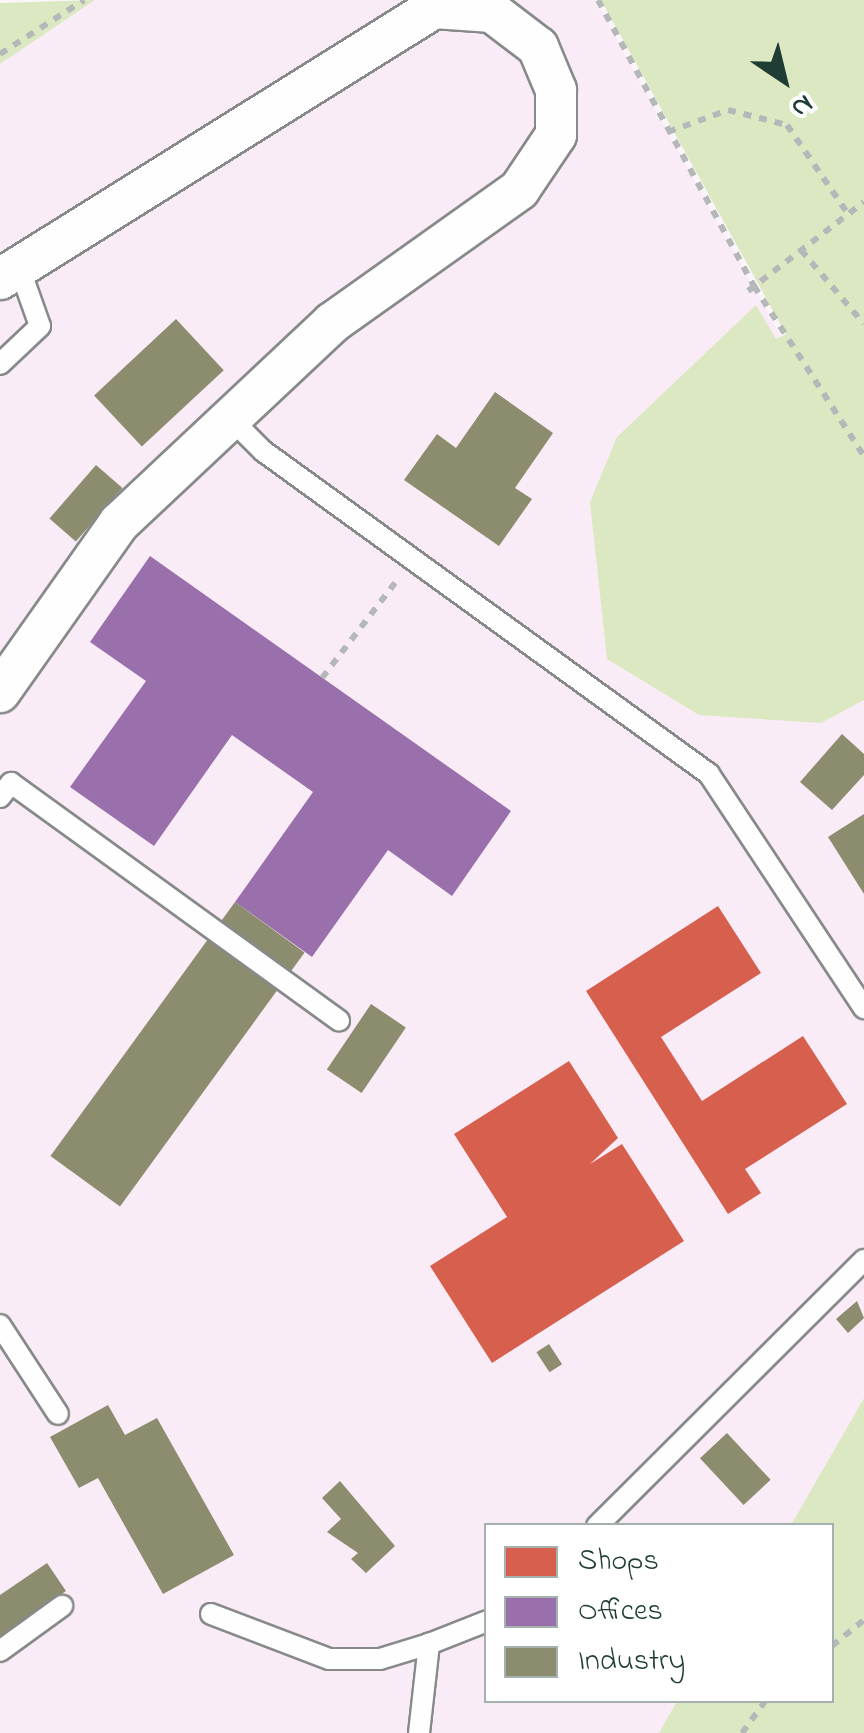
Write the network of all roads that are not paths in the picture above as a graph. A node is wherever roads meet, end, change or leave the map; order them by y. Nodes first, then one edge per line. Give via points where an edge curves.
1 (10, 273) edge
2 (0, 364) edge
3 (229, 417) junction
4 (0, 692) edge
5 (0, 797) edge
6 (864, 1008) edge
7 (339, 1020) dead end
8 (864, 1260) edge
9 (0, 1324) edge
10 (58, 1414) dead end
11 (601, 1523) edge
12 (62, 1606) dead end
13 (211, 1614) dead end
14 (484, 1622) edge
15 (429, 1644) junction
16 (0, 1650) edge
17 (418, 1733) edge

1 - 2 lane via 40,326
1 - 3 street via 434,8 492,12 538,48 556,90 556,136 520,190 332,323
3 - 4 street via 118,523
3 - 6 lane via 412,560 709,774
5 - 7 lane via 11,783
8 - 11 lane
9 - 10 lane
12 - 16 lane
13 - 15 lane via 328,1659 380,1659
14 - 15 lane
15 - 17 lane

